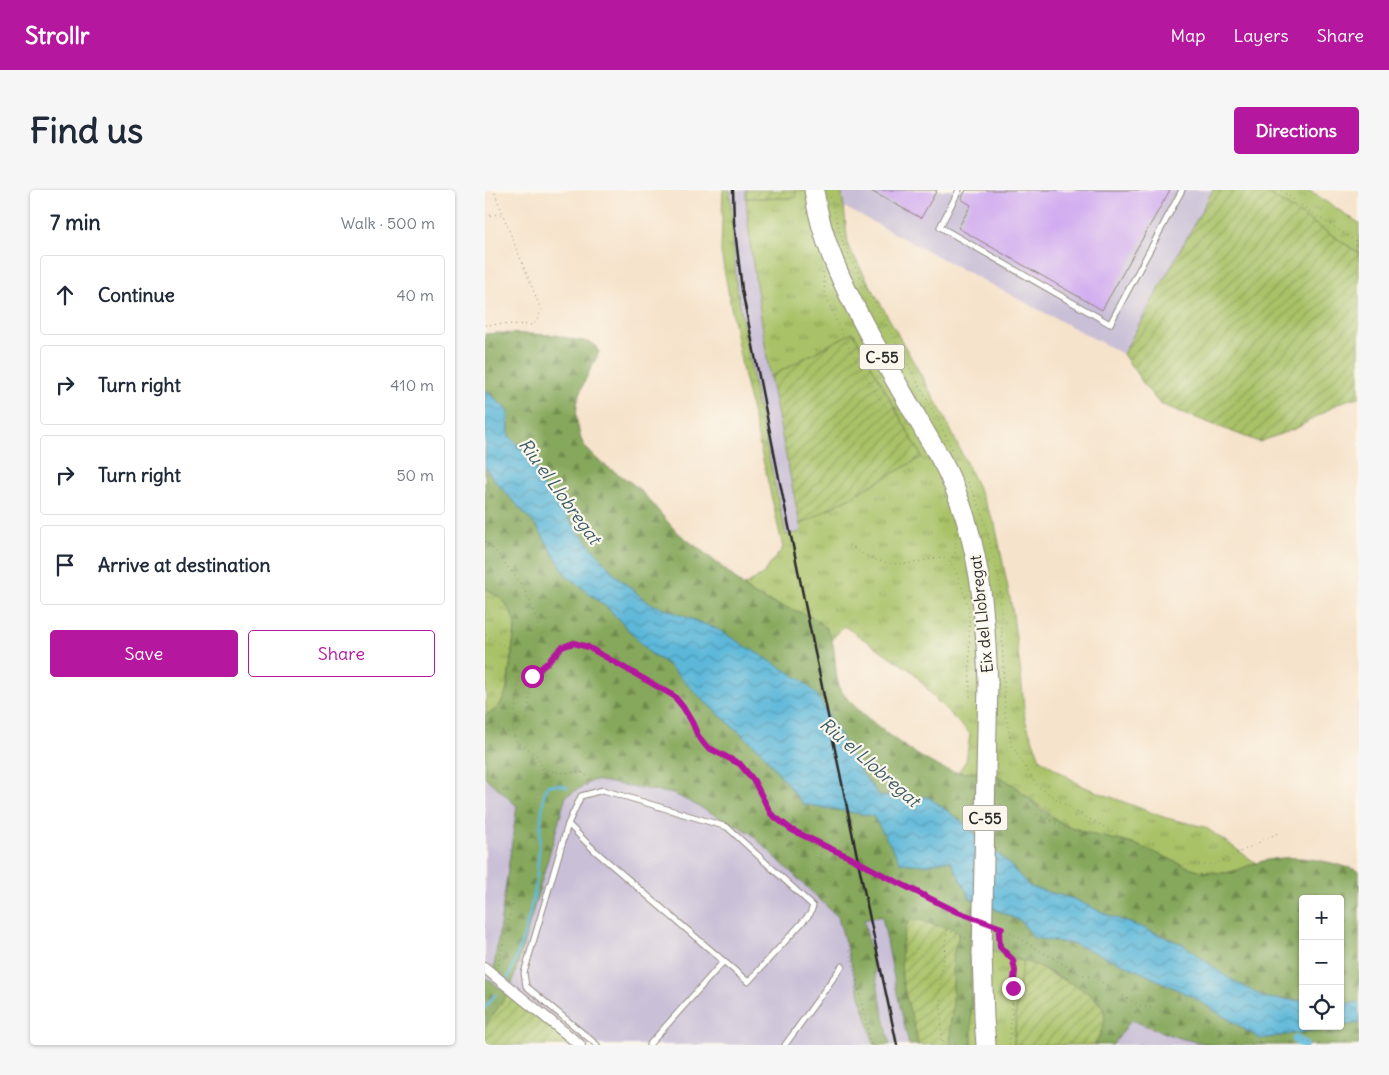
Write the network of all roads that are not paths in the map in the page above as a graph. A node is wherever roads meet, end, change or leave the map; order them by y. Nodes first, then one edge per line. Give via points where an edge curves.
1 (959, 190) edge
2 (1181, 190) edge
3 (822, 192) edge
4 (568, 824) junction
5 (723, 961) junction
6 (842, 966) dead end
7 (485, 968) edge
8 (556, 1018) junction
9 (580, 1045) edge
10 (597, 1045) edge
11 (649, 1045) edge
12 (785, 1045) edge
13 (986, 1045) edge

1 - 2 lane via 940,227 1110,324
3 - 13 highway, Eix del Llobregat / C-55, bridge via 826,242 853,304 948,472 966,517 977,559 988,684
4 - 5 lane
4 - 5 lane via 581,796 603,790 727,827 813,906 810,914 748,982
4 - 8 lane via 524,973 526,986
5 - 11 lane
6 - 12 lane
7 - 8 street
8 - 9 street
8 - 10 lane

